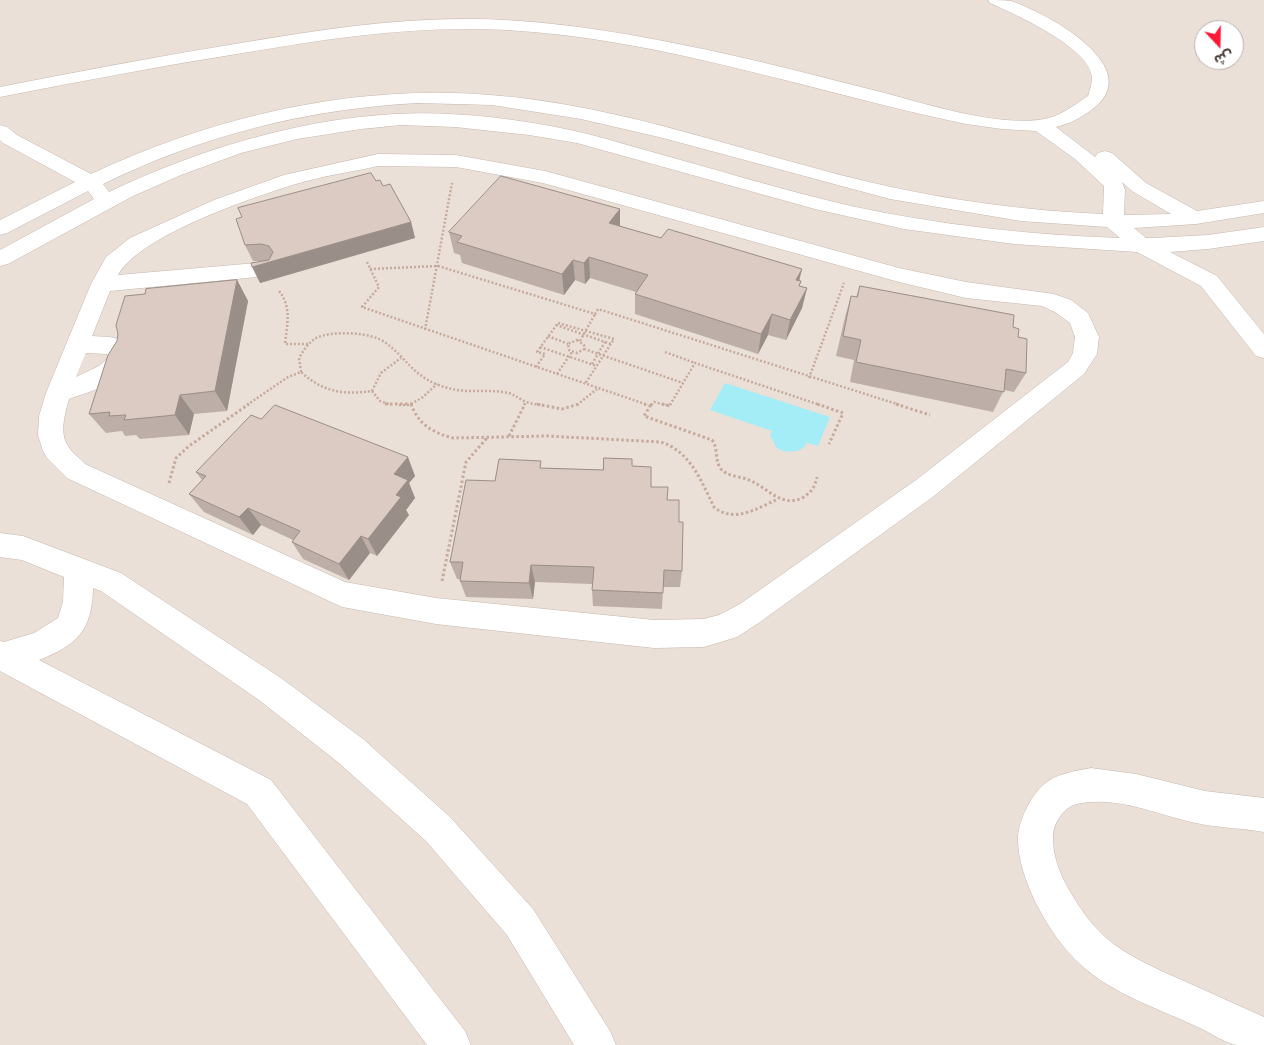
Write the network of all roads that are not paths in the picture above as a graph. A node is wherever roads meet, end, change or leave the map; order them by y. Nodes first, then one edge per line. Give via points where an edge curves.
1 (996, 0) edge
2 (0, 92) edge
3 (539, 106) junction
4 (1065, 120) junction
5 (1040, 125) junction
6 (0, 131) edge
7 (445, 144) junction
8 (92, 183) junction
9 (106, 201) junction
10 (1264, 207) edge
11 (1194, 217) junction
12 (1113, 221) junction
13 (0, 228) edge
14 (1264, 234) edge
15 (1208, 244) junction
16 (1142, 246) junction
17 (0, 259) edge
18 (268, 269) edge
19 (1209, 280) junction
20 (102, 284) junction
21 (78, 344) junction
22 (1264, 350) edge
23 (58, 393) junction
24 (0, 545) edge
25 (79, 570) junction
26 (3, 656) edge
27 (1264, 816) edge
28 (1264, 1037) edge
29 (451, 1045) edge
30 (596, 1045) edge

1 - 4 street via 1044,23 1096,63 1102,75 1102,85 1096,98
2 - 5 street via 117,69 370,28 499,25 597,33 674,48 941,113 1002,124
3 - 7 street via 518,115 444,114
3 - 8 street via 448,98 400,99 315,108 200,137 141,159
3 - 12 street via 617,121 890,193 1031,215
4 - 5 street
4 - 11 street via 1139,187
5 - 12 street via 1082,155 1113,184
6 - 8 street
7 - 9 street via 393,120 326,129 263,142 196,162
7 - 16 street via 490,124 572,136 824,205 896,221 986,236
7 - 20 street via 291,179 183,220 138,243 114,262
7 - 23 street via 545,178 852,262 966,290 1046,299 1068,309 1080,319 1087,338 1085,354 1076,368 925,488 750,613 726,627 704,633 654,634 436,611 342,594 76,471 56,451 51,435
8 - 9 street
8 - 13 street
9 - 17 street
10 - 11 street
11 - 12 street
11 - 15 street
12 - 16 street
14 - 15 street
15 - 16 street
15 - 19 street
16 - 19 street
18 - 20 street
19 - 22 street
20 - 21 street
21 - 23 street
21 - 23 street via 114,346 120,353 117,365 104,376
24 - 25 street via 23,548
25 - 26 street via 73,622 58,637 29,650
25 - 30 street via 111,582 270,689 351,752 438,829 520,922
26 - 29 street via 258,792
27 - 28 street via 1198,806 1106,785 1079,786 1060,792 1046,806 1034,832 1048,886 1059,908 1092,950 1138,980

